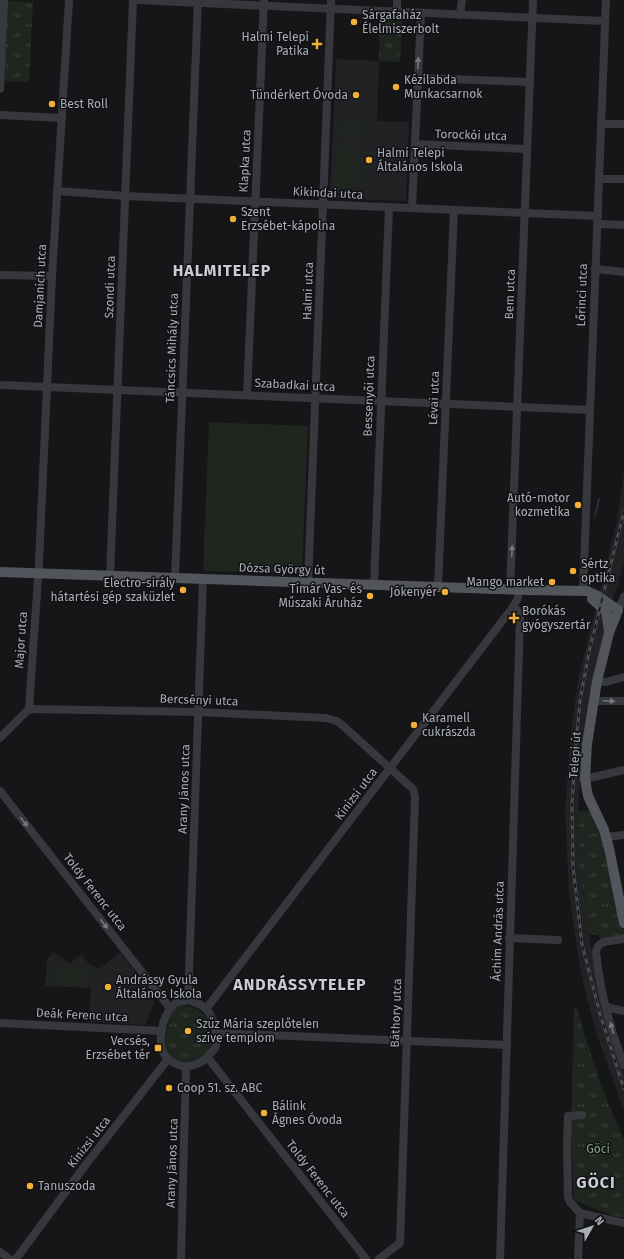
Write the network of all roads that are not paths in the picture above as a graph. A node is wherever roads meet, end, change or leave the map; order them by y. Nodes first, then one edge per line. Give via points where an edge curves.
1 (4, 0) edge
2 (69, 0) edge
3 (135, 0) edge
4 (331, 0) edge
5 (397, 0) edge
6 (462, 0) edge
7 (533, 0) edge
8 (606, 0) edge
9 (198, 2) edge
10 (264, 3) edge
11 (330, 10) junction
12 (397, 12) junction
13 (420, 13) junction
14 (460, 15) junction
15 (532, 18) junction
16 (605, 21) junction
17 (418, 78) junction
18 (529, 82) junction
19 (0, 89) edge
20 (0, 115) edge
21 (62, 118) junction
22 (601, 124) junction
23 (624, 124) edge
24 (415, 144) junction
25 (526, 149) junction
26 (599, 179) junction
27 (624, 179) edge
28 (57, 191) junction
29 (125, 196) junction
30 (190, 198) junction
31 (255, 201) junction
32 (324, 204) junction
33 (389, 207) junction
34 (412, 208) junction
35 (454, 210) junction
36 (525, 214) junction
37 (597, 220) junction
38 (624, 225) edge
39 (595, 269) junction
40 (624, 272) edge
41 (0, 275) edge
42 (52, 276) junction
43 (0, 385) edge
44 (47, 386) junction
45 (118, 390) junction
46 (182, 392) junction
47 (247, 395) junction
48 (316, 398) junction
49 (381, 401) junction
50 (445, 404) junction
51 (517, 407) junction
52 (590, 410) junction
53 (0, 572) edge
54 (38, 574) junction
55 (110, 576) junction
56 (175, 578) junction
57 (203, 579) junction
58 (308, 583) junction
59 (374, 585) junction
60 (438, 587) junction
61 (514, 590) junction
62 (583, 590) junction
63 (564, 592) junction
64 (624, 596) edge
65 (513, 607) junction
66 (618, 610) junction
67 (606, 611) junction
68 (609, 633) junction
69 (624, 678) edge
70 (597, 681) junction
71 (594, 701) junction
72 (624, 701) edge
73 (29, 709) junction
74 (199, 712) junction
75 (0, 738) edge
76 (390, 768) junction
77 (624, 770) edge
78 (585, 780) junction
79 (0, 791) edge
80 (624, 835) edge
81 (606, 837) junction
82 (621, 895) edge
83 (624, 923) edge
84 (510, 938) junction
85 (624, 938) edge
86 (558, 940) dead end
87 (188, 1000) junction
88 (606, 1007) junction
89 (170, 1008) junction
90 (206, 1009) junction
91 (624, 1011) edge
92 (0, 1023) edge
93 (162, 1031) junction
94 (216, 1033) junction
95 (407, 1040) junction
96 (507, 1045) junction
97 (208, 1058) junction
98 (168, 1059) junction
99 (624, 1065) edge
100 (186, 1067) junction
101 (582, 1115) dead end
102 (580, 1213) junction
103 (624, 1223) edge
104 (0, 1252) edge
105 (9, 1259) edge
106 (16, 1259) edge
107 (181, 1259) edge
108 (366, 1259) edge
109 (379, 1259) edge
110 (500, 1259) edge
111 (578, 1259) edge

1 - 19 street
2 - 21 street, Damjanich utca
3 - 9 street
3 - 29 street, Szondi utca
4 - 11 street, Halmi utca
5 - 12 street
6 - 14 street
7 - 15 street, Bem utca
8 - 16 street, Lőrinci utca
9 - 10 street
9 - 30 street, Táncsics Mihály utca
10 - 11 street
10 - 31 street, Klapka utca
11 - 12 street
11 - 32 street, Halmi utca
12 - 13 street
13 - 14 street
17 -> 13 street
14 - 15 street
15 - 16 street
15 - 18 street, Bem utca
16 - 22 street, Lőrinci utca
17 - 18 street
17 - 24 street
18 - 25 street, Bem utca
20 - 21 street
21 - 28 street, Damjanich utca
22 - 23 street
22 - 26 street, Lőrinci utca
24 - 25 street, Torockói utca
24 - 34 street
25 - 36 street, Bem utca
26 - 27 street
26 - 37 street, Lőrinci utca
28 - 29 street, Kikindai utca
28 - 42 street, Damjanich utca
29 - 30 street, Kikindai utca
29 - 45 street, Szondi utca
30 - 31 street, Kikindai utca
30 - 46 street, Táncsics Mihály utca
31 - 32 street, Kikindai utca
31 - 47 street, Klapka utca
32 - 33 street, Kikindai utca
32 - 48 street, Halmi utca
33 - 34 street, Kikindai utca
33 - 49 street, Bessenyői utca
34 - 35 street, Kikindai utca
35 - 36 street, Kikindai utca
35 - 50 street, Lévai utca
36 - 37 street, Kikindai utca
36 - 51 street, Bem utca
37 - 38 street, Kikindai utca
37 - 39 street, Lőrinci utca
39 - 40 street
39 - 52 street, Lőrinci utca
41 - 42 street
42 - 44 street, Damjanich utca
43 - 44 street, Szabadkai utca
44 - 45 street, Szabadkai utca
44 - 54 street, Damjanich utca
45 - 46 street, Szabadkai utca
45 - 55 street, Szondi utca
46 - 47 street, Szabadkai utca
46 - 56 street, Táncsics Mihály utca
47 - 48 street, Szabadkai utca
48 - 49 street, Szabadkai utca
48 - 58 street, Halmi utca
49 - 50 street, Szabadkai utca
49 - 59 street, Bessenyői utca
50 - 51 street, Szabadkai utca
50 - 60 street, Lévai utca
51 - 52 street, Szabadkai utca
61 -> 51 street, Bem utca
52 - 62 street, Lőrinci utca
53 - 54 main road, Dózsa György út
54 - 55 main road, Dózsa György út
54 - 73 street, Major utca
55 - 56 main road, Dózsa György út
56 - 57 main road, Dózsa György út
57 - 58 main road, Dózsa György út
57 - 74 street, Arany János utca
58 - 59 main road, Dózsa György út
59 - 60 main road, Dózsa György út
60 - 61 main road, Dózsa György út
61 - 63 main road, Dózsa György út
61 - 65 street, Kinizsi utca via 518,598
62 - 63 main road, Dózsa György út
62 - 66 main road via 596,595
63 - 67 main road, Dózsa György út via 588,596
64 - 66 street
65 - 76 street, Kinizsi utca
65 - 84 street, Áchim András utca via 518,610 520,618
66 - 67 main road
66 - 68 main road, Telepi út
67 - 68 main road
68 - 70 main road, Telepi út
69 - 70 street
70 - 71 main road, Telepi út
71 -> 72 street
71 - 78 main road, Telepi út via 587,744
73 - 74 street, Bercsényi utca
73 - 75 street
74 - 76 street, Bercsényi utca via 332,719
74 - 87 street, Arany János utca
76 - 90 street, Kinizsi utca
76 - 95 street, Báthory utca via 413,789 415,797
77 - 78 street
78 - 81 main road, Telepi út via 591,804
79 -> 89 street, Toldy Ferenc utca
80 - 81 street
81 - 82 main road, Telepi út
82 - 83 main road, Telepi út
84 - 86 street
84 - 96 street, Áchim András utca
85 - 88 street via 609,940 596,948 598,975
87 - 89 street
87 - 90 street
88 - 91 street
99 -> 88 street
89 - 93 street
90 - 94 street
92 - 93 street, Deák Ferenc utca
93 - 98 street via 162,1050
94 - 95 street
94 - 97 street via 215,1048
95 - 96 street
95 - 109 street, Báthory utca via 400,1243
96 - 110 street, Áchim András utca
97 - 100 street
97 - 108 street, Toldy Ferenc utca
98 - 100 street
98 - 106 street, Kinizsi utca
100 - 107 street, Arany János utca
101 - 102 street via 568,1116 567,1159 568,1197
102 - 103 street
102 - 111 street
104 - 105 street

